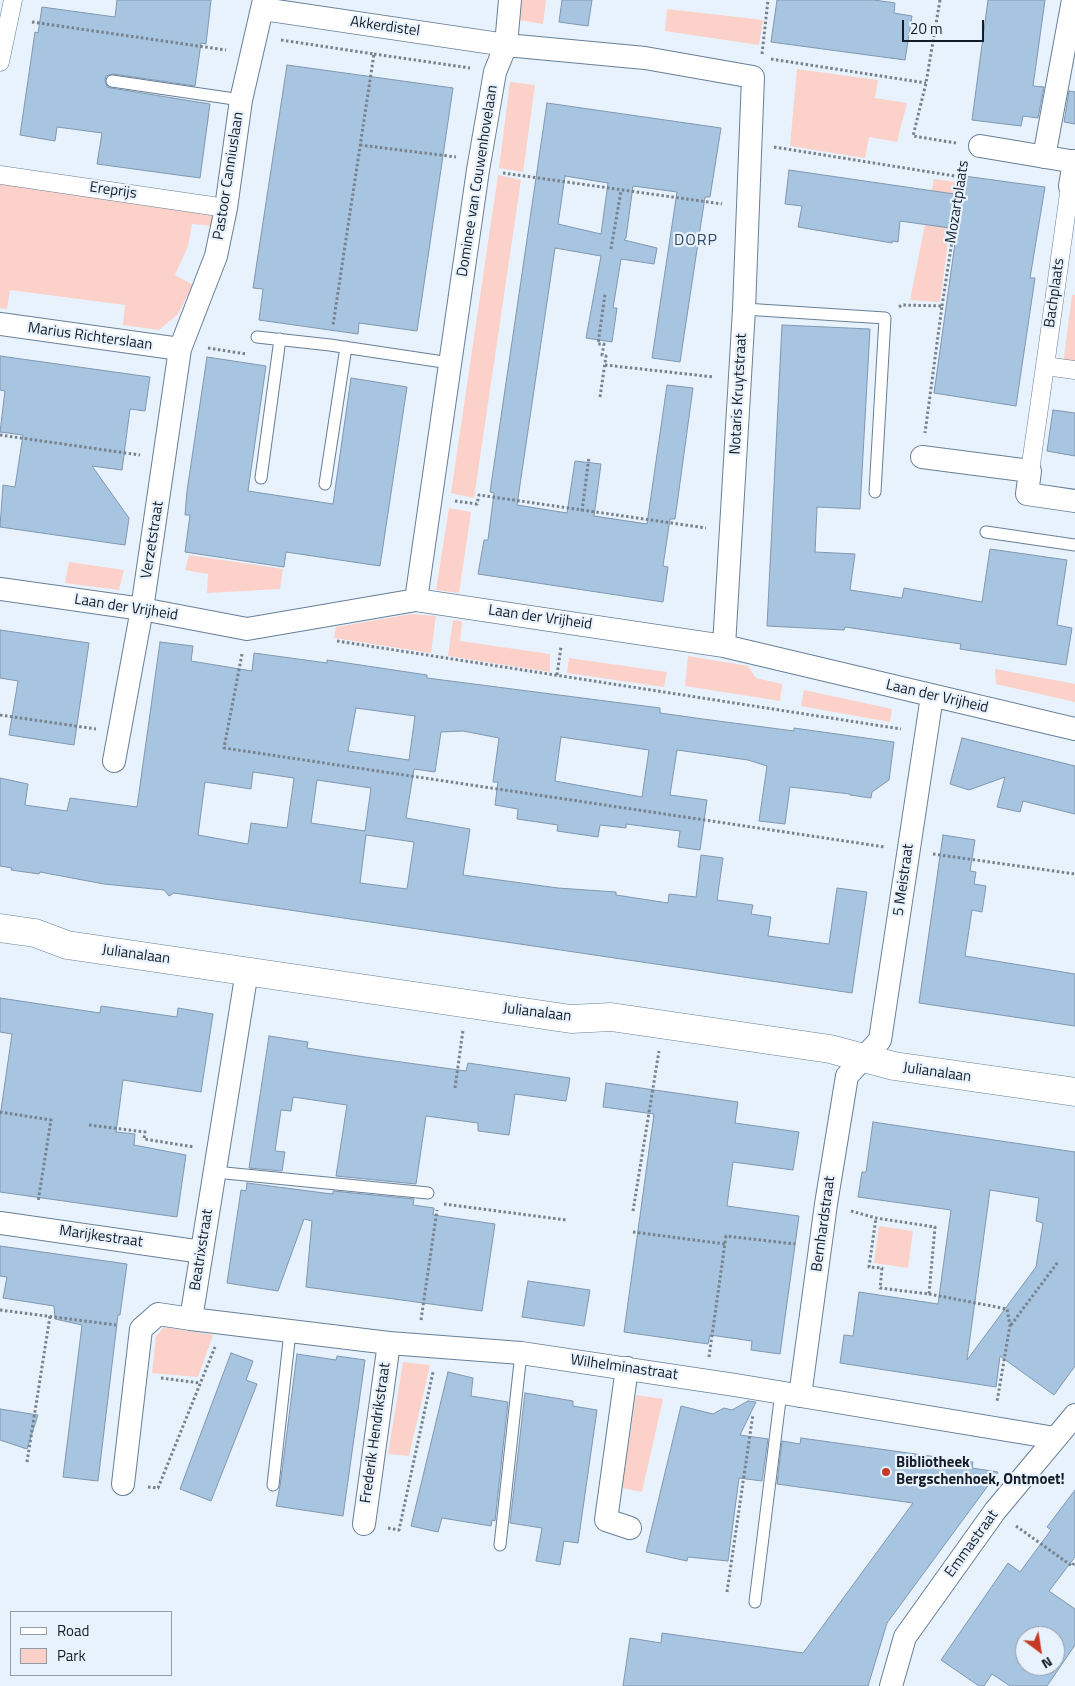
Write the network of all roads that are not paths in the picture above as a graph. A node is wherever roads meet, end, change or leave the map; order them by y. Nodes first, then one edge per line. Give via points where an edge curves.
1 (13, 0) edge
2 (510, 0) edge
3 (1074, 0) edge
4 (264, 4) edge
5 (506, 45) junction
6 (0, 62) edge
7 (112, 81) dead end
8 (241, 100) junction
9 (974, 146) road end
10 (1044, 157) junction
11 (1074, 162) edge
12 (0, 175) edge
13 (1070, 186) joint
14 (226, 208) junction
15 (744, 309) junction
16 (0, 324) edge
17 (257, 337) dead end
18 (280, 340) junction
19 (346, 347) junction
20 (180, 349) junction
21 (450, 363) junction
22 (1045, 366) junction
23 (1075, 370) edge
24 (922, 457) road end
25 (1030, 471) junction
26 (261, 478) dead end
27 (325, 484) dead end
28 (875, 492) dead end
29 (1075, 501) edge
30 (986, 532) dead end
31 (1075, 545) edge
32 (0, 589) edge
33 (416, 600) junction
34 (142, 610) junction
35 (724, 646) junction
36 (932, 696) junction
37 (1075, 729) edge
38 (114, 761) dead end
39 (0, 928) edge
40 (247, 972) junction
41 (863, 1058) junction
42 (1075, 1092) edge
43 (216, 1161) junction
44 (428, 1193) dead end
45 (0, 1223) edge
46 (202, 1252) junction
47 (191, 1319) junction
48 (290, 1332) junction
49 (389, 1343) junction
50 (521, 1353) junction
51 (627, 1368) junction
52 (791, 1394) junction
53 (1075, 1415) edge
54 (1055, 1438) junction
55 (123, 1484) road end
56 (273, 1485) dead end
57 (364, 1524) road end
58 (630, 1528) dead end
59 (500, 1544) dead end
60 (755, 1602) dead end
61 (891, 1686) edge

1 - 6 street
2 - 5 street, Dominee van Couwenhovelaan
3 - 10 street
4 - 5 street, Akkerdistel
4 - 8 street, Pastoor Canniuslaan
5 - 15 street, Notaris Kruytstraat via 645,58 752,77
5 - 21 street, Dominee van Couwenhovelaan via 495,72
7 - 8 lane
8 - 14 street, Pastoor Canniuslaan
9 - 10 street, Mozartplaats
10 - 11 street, Mozartplaats
11 - 13 street, Bachplaats
12 - 14 street, Ereprijs
13 - 22 street, Bachplaats
14 - 20 street, Pastoor Canniuslaan via 216,256
15 - 28 lane via 885,318
15 - 35 street, Notaris Kruytstraat
16 - 20 street, Marius Richterslaan
17 - 18 lane
18 - 19 lane
18 - 26 lane
19 - 21 lane
19 - 27 lane
20 - 34 street, Verzetstraat
21 - 33 street, Dominee van Couwenhovelaan
22 - 23 street
22 - 25 street, Bachplaats
24 - 25 street
25 - 29 street, Bachplaats via 1027,494
30 - 31 lane
32 - 34 street, Laan der Vrijheid
33 - 34 street, Laan der Vrijheid via 247,629
33 - 35 street, Laan der Vrijheid
34 - 38 street, Verzetstraat
35 - 36 street, Laan der Vrijheid
36 - 37 street, Laan der Vrijheid
36 - 41 street, 5 Meistraat via 880,1040
39 - 40 street, Julianalaan via 35,933 67,945
40 - 41 street, Julianalaan via 571,1019 611,1017 830,1049
40 - 43 street, Beatrixstraat
41 - 42 street, Julianalaan via 894,1066
41 - 52 street, Bernhardstraat via 847,1076 820,1247
43 - 44 lane
43 - 46 street, Beatrixstraat
45 - 46 street, Marijkestraat
46 - 47 street, Beatrixstraat
47 - 48 street, Wilhelminastraat
47 - 55 street via 158,1314 141,1329
48 - 49 street, Wilhelminastraat
48 - 56 lane
49 - 50 street, Wilhelminastraat
49 - 57 street, Frederik Hendrikstraat
50 - 51 street, Wilhelminastraat
50 - 59 lane
51 - 52 street, Wilhelminastraat
51 - 58 street via 606,1520
52 - 54 street, Wilhelminastraat
52 - 60 lane
53 - 54 street, Emmastraat
54 - 61 street, Emmastraat via 995,1511 905,1637

